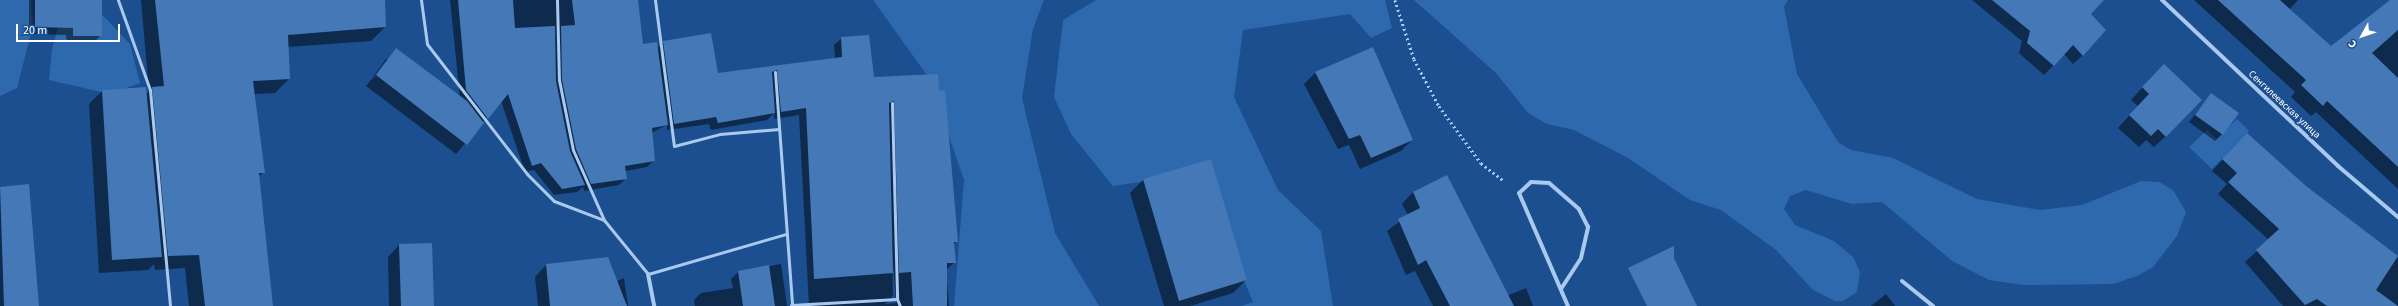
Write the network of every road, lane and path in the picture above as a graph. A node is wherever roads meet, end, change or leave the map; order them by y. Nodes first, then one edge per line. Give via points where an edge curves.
1 (118, 0) edge
2 (421, 0) edge
3 (558, 0) edge
4 (655, 0) edge
5 (1395, 0) edge
6 (2162, 0) edge
7 (775, 72) dead end
8 (892, 103) dead end
9 (779, 129) junction
10 (1519, 193) junction
11 (2398, 217) edge
12 (604, 220) junction
13 (786, 234) junction
14 (648, 274) junction
15 (1902, 281) dead end
16 (1561, 290) junction
17 (897, 299) junction
18 (170, 306) edge
19 (654, 306) edge
20 (792, 306) edge
21 (900, 306) edge
22 (1568, 306) edge
23 (1933, 306) edge

1 - 18 lane via 150,90
2 - 12 lane via 427,44 527,174 554,200
3 - 12 lane via 559,80 573,150
4 - 9 lane via 674,146 720,134
5 - 10 path via 1414,59 1438,106 1481,163
6 - 11 street, Сенгилеевская улица via 2338,166
7 - 9 lane
8 - 17 lane
9 - 13 lane
10 - 16 street
10 - 16 street via 1531,182 1549,183 1579,209 1588,227 1581,258
12 - 14 lane
13 - 14 lane
13 - 20 lane
14 - 19 street
15 - 23 street
16 - 22 street
17 - 20 lane
17 - 21 lane

